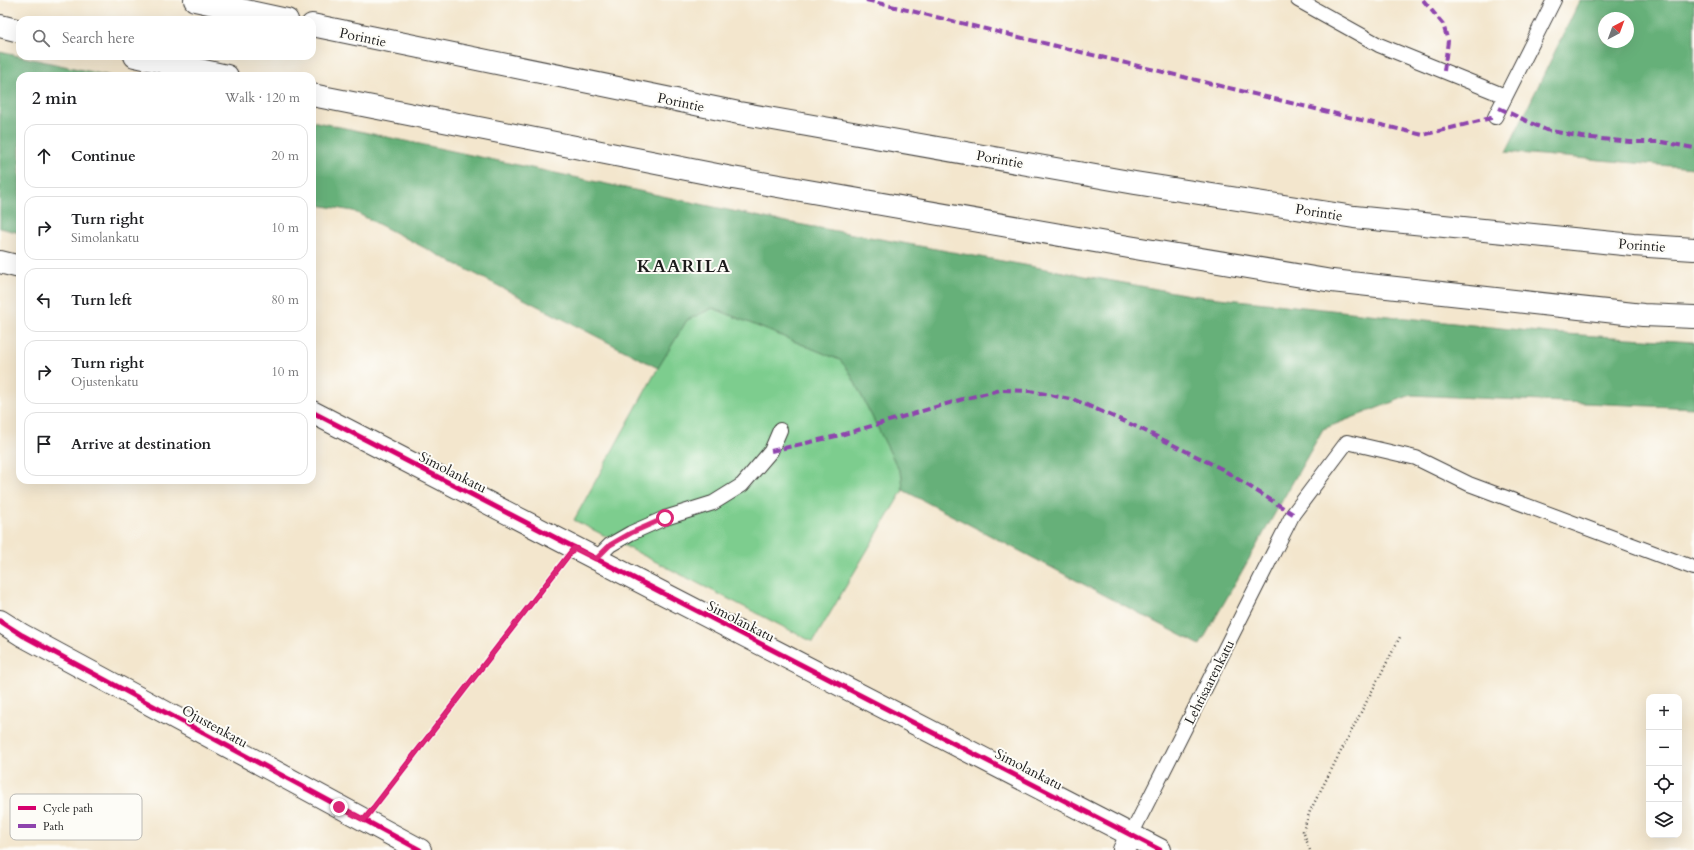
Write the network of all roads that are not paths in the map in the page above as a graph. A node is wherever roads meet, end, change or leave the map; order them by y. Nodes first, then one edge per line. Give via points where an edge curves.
1 (195, 0) edge
2 (1298, 0) edge
3 (1554, 0) edge
4 (269, 16) edge
5 (0, 26) edge
6 (316, 27) edge
7 (16, 30) edge
8 (154, 60) edge
9 (209, 72) edge
10 (316, 96) edge
11 (1505, 96) junction
12 (1495, 117) dead end
13 (1694, 249) edge
14 (0, 262) edge
15 (16, 266) edge
16 (1694, 318) edge
17 (316, 414) edge
18 (780, 430) dead end
19 (596, 559) junction
20 (1694, 568) edge
21 (0, 621) edge
22 (1128, 843) edge
23 (420, 850) edge
24 (1160, 850) edge

1 - 4 main road
2 - 11 lane via 1379,45
3 - 11 lane
5 - 7 main road
6 - 13 main road, Porintie via 739,113 1135,183 1354,217
8 - 9 main road
10 - 16 main road via 728,177 1332,281 1643,315
11 - 12 lane
14 - 15 main road
17 - 19 main road, Simolankatu
18 - 19 lane via 771,451 742,485 713,503 665,518 631,533 610,545
19 - 22 main road, Simolankatu
20 - 22 lane, Lehtisaarenkatu via 1469,484 1416,458 1348,442 1293,514
21 - 23 main road, Ojustenkatu
22 - 24 main road, Simolankatu

